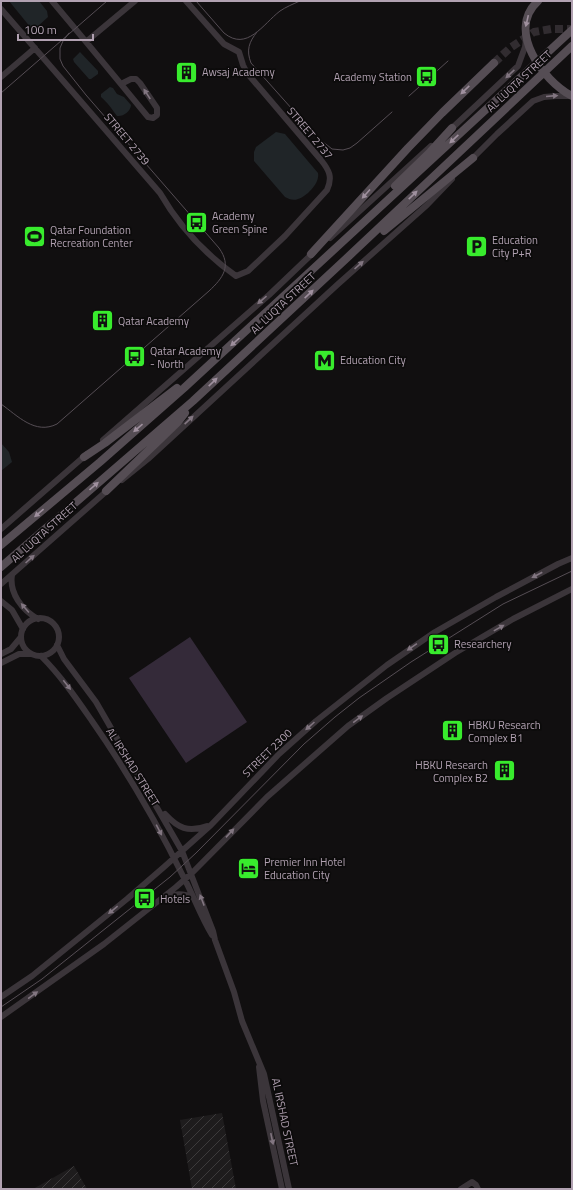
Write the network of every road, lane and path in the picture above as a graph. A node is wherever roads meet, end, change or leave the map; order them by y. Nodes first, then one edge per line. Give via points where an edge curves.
1 (52, 1) edge
2 (135, 1) edge
3 (186, 1) edge
4 (536, 2) edge
5 (1, 9) edge
6 (572, 30) edge
7 (526, 40) junction
8 (87, 42) junction
9 (572, 46) edge
10 (35, 48) junction
11 (538, 62) junction
12 (494, 63) tunnel mouth
13 (544, 73) junction
14 (1, 77) edge
15 (121, 84) junction
16 (572, 96) edge
17 (452, 128) junction
18 (473, 158) junction
19 (311, 254) junction
20 (315, 268) junction
21 (240, 275) joint
22 (326, 278) junction
23 (218, 357) junction
24 (193, 402) junction
25 (84, 457) junction
26 (106, 491) junction
27 (1, 529) edge
28 (1, 545) edge
29 (572, 558) edge
30 (1, 567) edge
31 (12, 575) junction
32 (1, 584) edge
33 (572, 589) edge
34 (1, 600) edge
35 (38, 619) junction
36 (24, 629) junction
37 (21, 637) junction
38 (57, 645) junction
39 (1, 654) edge
40 (32, 654) junction
41 (41, 656) junction
42 (1, 663) edge
43 (157, 805) junction
44 (211, 825) junction
45 (182, 851) junction
46 (174, 858) junction
47 (192, 873) junction
48 (185, 879) junction
49 (162, 898) junction
50 (194, 899) junction
51 (215, 940) junction
52 (1, 997) edge
53 (1, 1017) edge
54 (258, 1060) junction
55 (282, 1189) edge
56 (289, 1189) edge
57 (461, 1189) edge
58 (478, 1189) edge

1 - 8 street
2 - 8 street
3 - 21 street, STREET 2737 via 224,44 239,52 247,73 328,169 331,182 327,190 285,236 248,271
4 -> 7 main road via 526,21
5 - 10 street, STREET 2739
6 - 11 main road, AL LUQTA STREET
7 - 11 main road
7 -> 17 street, AL LUQTA STREET via 518,66
8 - 15 street
9 - 13 main road, AL LUQTA STREET
10 - 14 street
10 - 21 street, STREET 2739 via 160,193 172,213 204,250 236,276
11 - 13 main road
11 -> 20 main road, AL LUQTA STREET
12 -> 19 main road via 408,148
13 - 16 main road via 556,87
22 -> 13 main road, AL LUQTA STREET
15 -> 15 street via 148,117 155,117 158,111 136,79
18 -> 16 street, AL LUQTA STREET via 533,101 544,97
17 - 19 street, AL LUQTA STREET
17 - 20 main road
18 - 22 main road via 402,215 341,269
26 -> 18 street, AL LUQTA STREET via 148,459 426,205
19 -> 25 street, AL LUQTA STREET via 269,295
20 -> 23 main road, AL LUQTA STREET
24 -> 22 main road, AL LUQTA STREET
23 - 25 main road
23 -> 28 main road, AL LUQTA STREET via 100,462
24 - 26 main road via 178,422
30 -> 24 main road, AL LUQTA STREET
25 - 27 street, AL LUQTA STREET
31 -> 26 street, AL LUQTA STREET
29 -> 44 street, STREET 2300 via 435,632 387,665 295,740
31 - 32 street, AL LUQTA STREET
35 -> 31 street via 14,596 11,586
47 -> 33 street via 267,797 348,726 455,653
34 - 36 street via 12,610
35 - 36 street via 29,622
35 - 38 street via 53,624 58,634
36 - 37 street
37 - 39 street via 11,649
37 - 40 street via 24,647
38 - 41 street via 51,653
38 - 43 street, AL IRSHAD STREET via 64,659 96,702
40 - 41 street
40 - 42 street via 19,654
41 -> 46 street, AL IRSHAD STREET via 64,682 102,735 137,789
43 - 44 street, AL IRSHAD STREET via 174,823 185,829
43 - 45 street, AL IRSHAD STREET
44 - 45 street, STREET 2300
45 - 46 street, STREET 2300
45 - 47 street, AL IRSHAD STREET
46 - 48 street, AL IRSHAD STREET
46 -> 52 street, STREET 2300 via 32,976
47 - 48 street
51 -> 47 street, AL IRSHAD STREET
48 - 49 street
48 - 50 street, AL IRSHAD STREET
49 - 50 street via 179,893
53 -> 49 street via 104,944
50 - 51 street, AL IRSHAD STREET
51 - 54 street, AL IRSHAD STREET
54 -> 55 street, AL IRSHAD STREET via 263,1101
54 - 56 street, AL IRSHAD STREET via 267,1084
57 - 58 street via 472,1182

